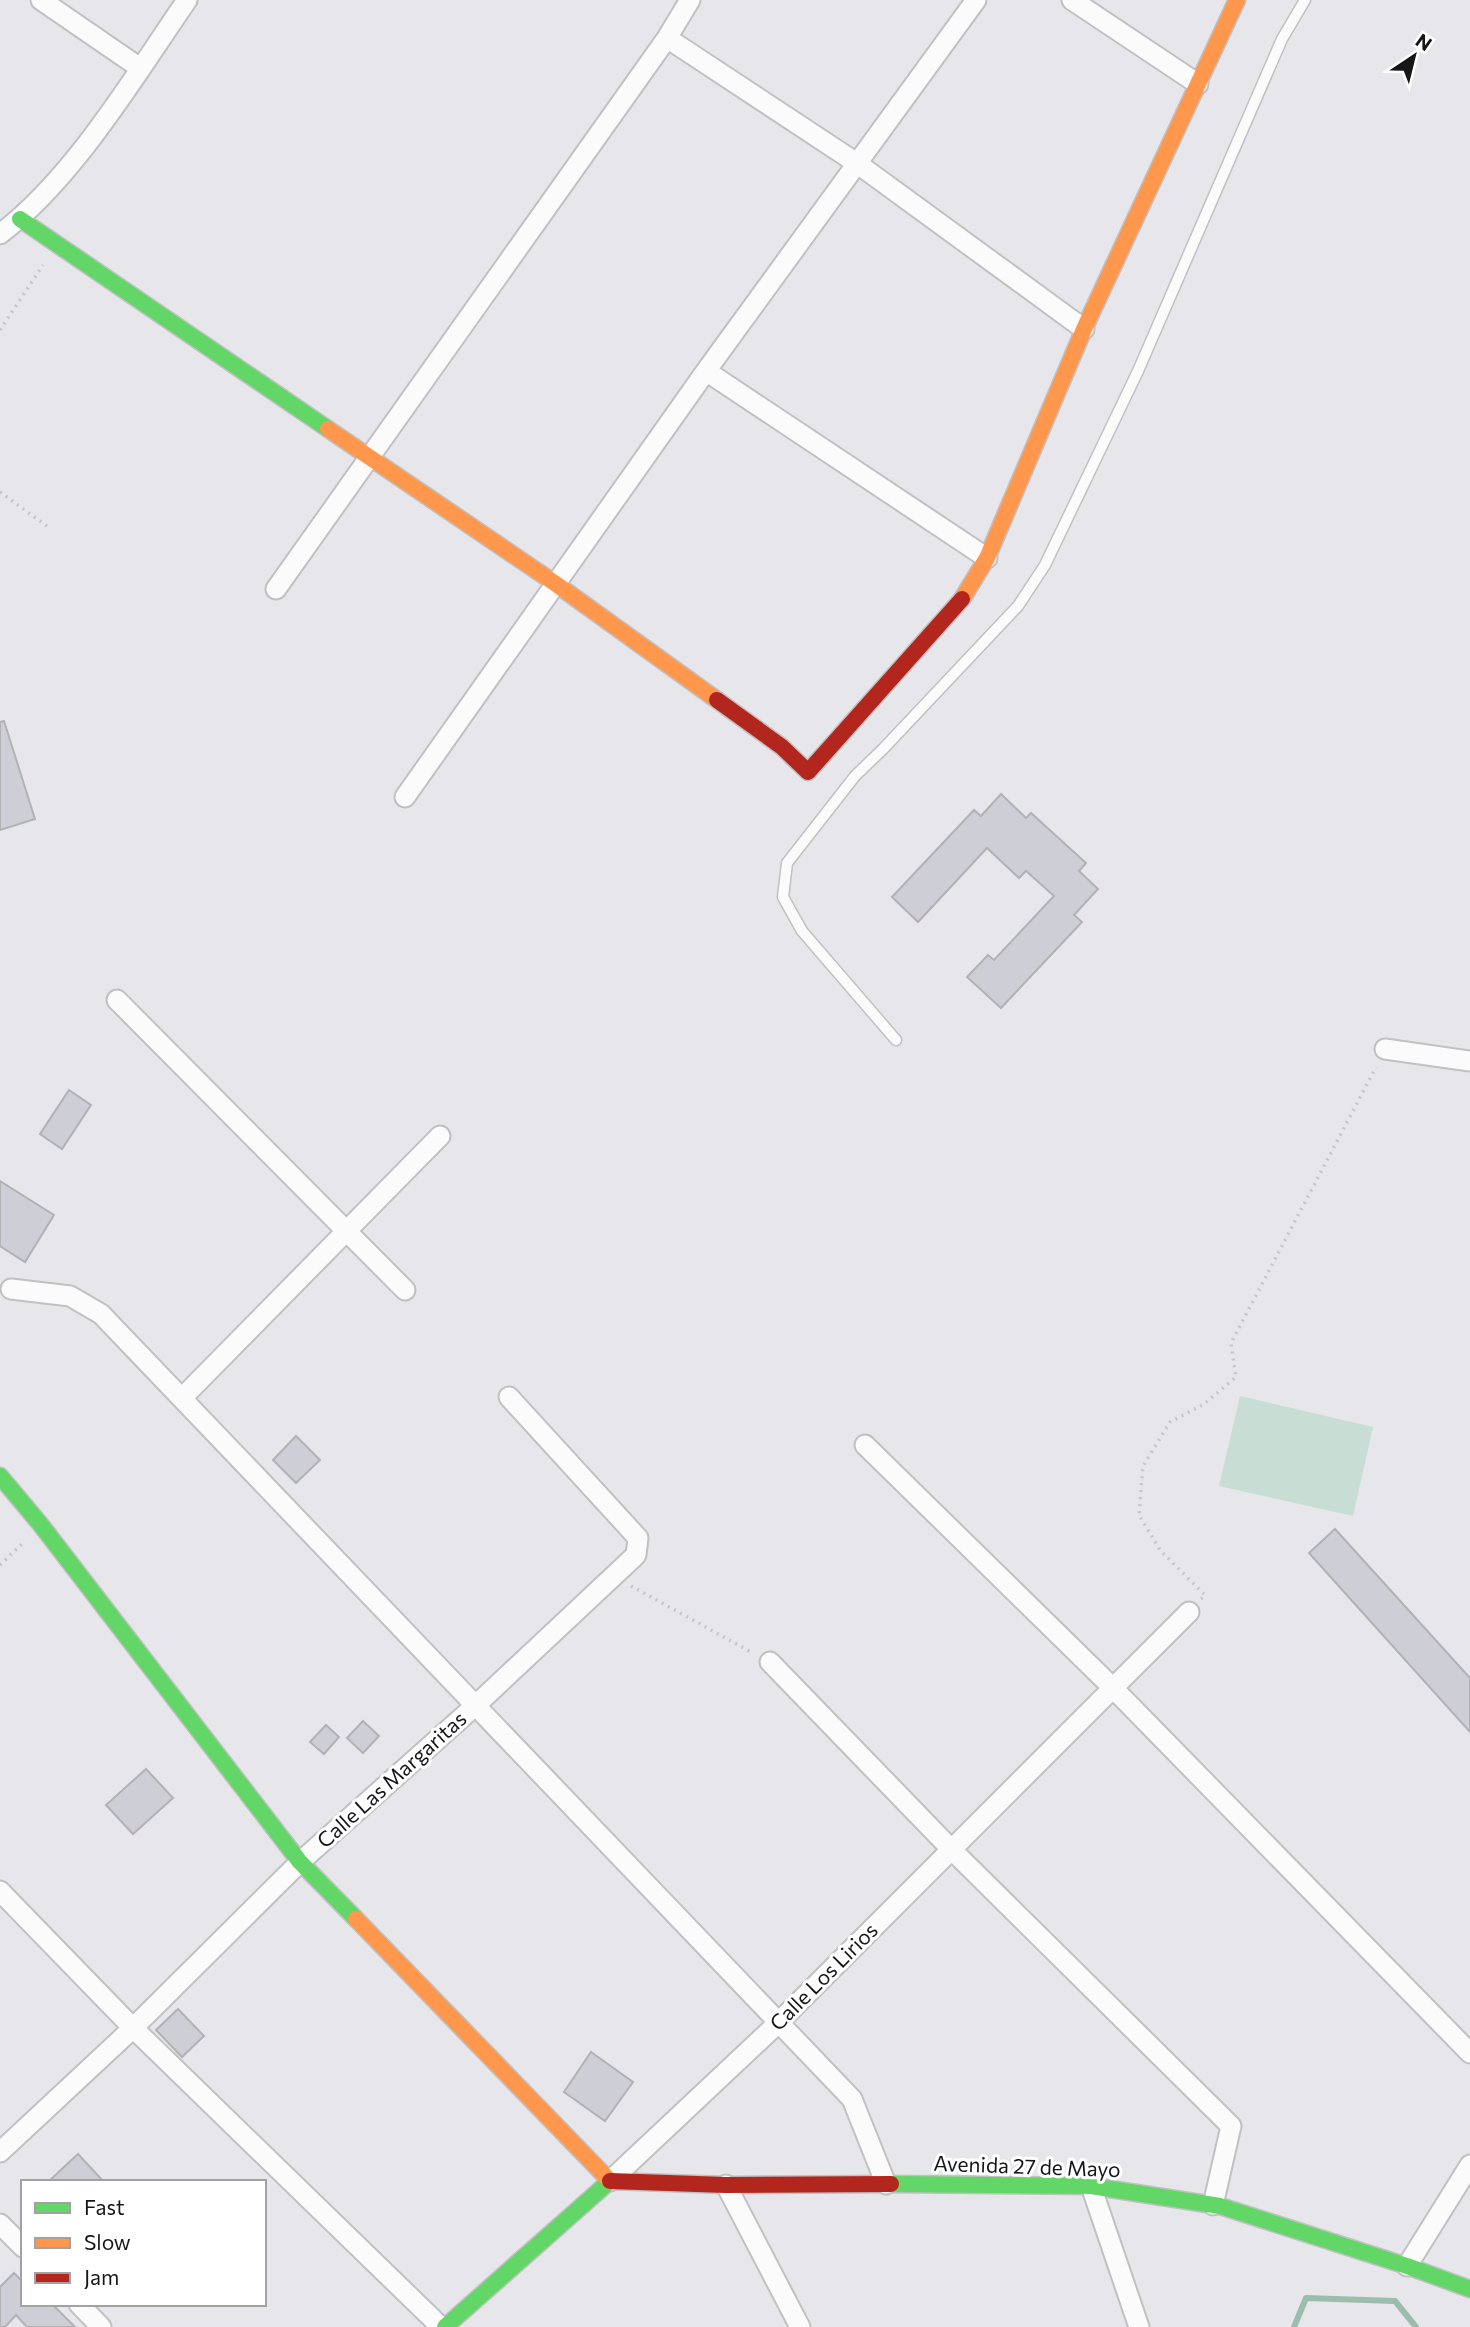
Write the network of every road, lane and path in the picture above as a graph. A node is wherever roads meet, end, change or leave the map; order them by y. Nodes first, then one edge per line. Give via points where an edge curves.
1 (41, 0) edge
2 (187, 0) edge
3 (690, 0) edge
4 (976, 0) edge
5 (1072, 0) edge
6 (1237, 0) edge
7 (1305, 0) edge
8 (667, 38) junction
9 (140, 68) junction
10 (1198, 84) junction
11 (858, 164) junction
12 (20, 219) junction
13 (0, 234) edge
14 (56, 245) junction
15 (1084, 329) junction
16 (0, 330) edge
17 (706, 371) junction
18 (370, 458) junction
19 (0, 492) edge
20 (51, 529) dead end
21 (987, 558) junction
22 (555, 584) junction
23 (276, 589) dead end
24 (405, 797) dead end
25 (117, 1000) dead end
26 (896, 1040) dead end
27 (1385, 1049) joint
28 (1470, 1061) edge
29 (440, 1136) dead end
30 (11, 1289) dead end
31 (405, 1290) dead end
32 (509, 1397) dead end
33 (182, 1398) junction
34 (865, 1445) dead end
35 (0, 1476) edge
36 (41, 1525) junction
37 (0, 1565) edge
38 (613, 1577) junction
39 (1189, 1612) joint
40 (771, 1662) joint
41 (1112, 1687) junction
42 (477, 1705) junction
43 (951, 1849) junction
44 (300, 1862) junction
45 (0, 1891) edge
46 (777, 2024) junction
47 (133, 2028) junction
48 (1470, 2053) edge
49 (0, 2152) edge
50 (1470, 2165) edge
51 (610, 2180) junction
52 (886, 2184) junction
53 (726, 2185) junction
54 (1091, 2186) junction
55 (1213, 2205) junction
56 (0, 2224) edge
57 (21, 2245) edge
58 (1407, 2266) junction
59 (1470, 2289) edge
60 (81, 2306) edge
61 (101, 2327) edge
62 (443, 2327) edge
63 (800, 2327) edge
64 (1139, 2327) edge

1 - 9 street
2 - 9 street
3 - 8 street
4 - 11 street
5 - 10 street
6 - 10 street
7 - 26 lane via 1282,39 1138,371 1045,565 1018,606 855,776 787,863 783,897 802,931
8 - 11 street
8 - 18 street
9 - 12 street via 83,149
10 - 15 street
11 - 15 street
11 - 17 street
12 - 13 street
12 - 14 street
14 - 16 path
14 - 18 street
15 - 21 street
17 - 21 street
17 - 22 street
18 - 22 street
18 - 23 street
19 - 20 path
21 - 22 street via 960,602 808,772 782,747
22 - 24 street
25 - 31 street
27 - 28 street
27 - 39 path via 1231,1343 1236,1377 1204,1404 1170,1422 1143,1466 1139,1515 1160,1550 1205,1595
29 - 33 street
30 - 33 street via 69,1296 100,1314
32 - 38 street, Calle Las Margaritas via 638,1538 636,1555
33 - 42 street
34 - 41 street
35 - 36 street
36 - 37 path
36 - 44 street
38 - 40 path
38 - 42 street, Calle Las Margaritas
39 - 41 street, Calle Los Lirios
40 - 43 street
41 - 43 street, Calle Los Lirios
41 - 48 street
42 - 44 street, Calle Las Margaritas
42 - 46 street
43 - 46 street, Calle Los Lirios
43 - 55 street via 1231,2126
44 - 47 street, Calle Las Margaritas
44 - 51 street
45 - 47 street
46 - 51 street, Calle Los Lirios
46 - 52 street via 852,2099
47 - 49 street, Calle Las Margaritas
47 - 62 street
50 - 58 street
51 - 53 street, Avenida 27 de Mayo
51 - 62 street, Calle Los Lirios
52 - 53 street, Avenida 27 de Mayo
52 - 54 street, Avenida 27 de Mayo
53 - 63 street
54 - 55 street, Avenida 27 de Mayo
54 - 64 street
55 - 58 street, Avenida 27 de Mayo
56 - 57 street
58 - 59 street, Avenida 27 de Mayo
60 - 61 street

